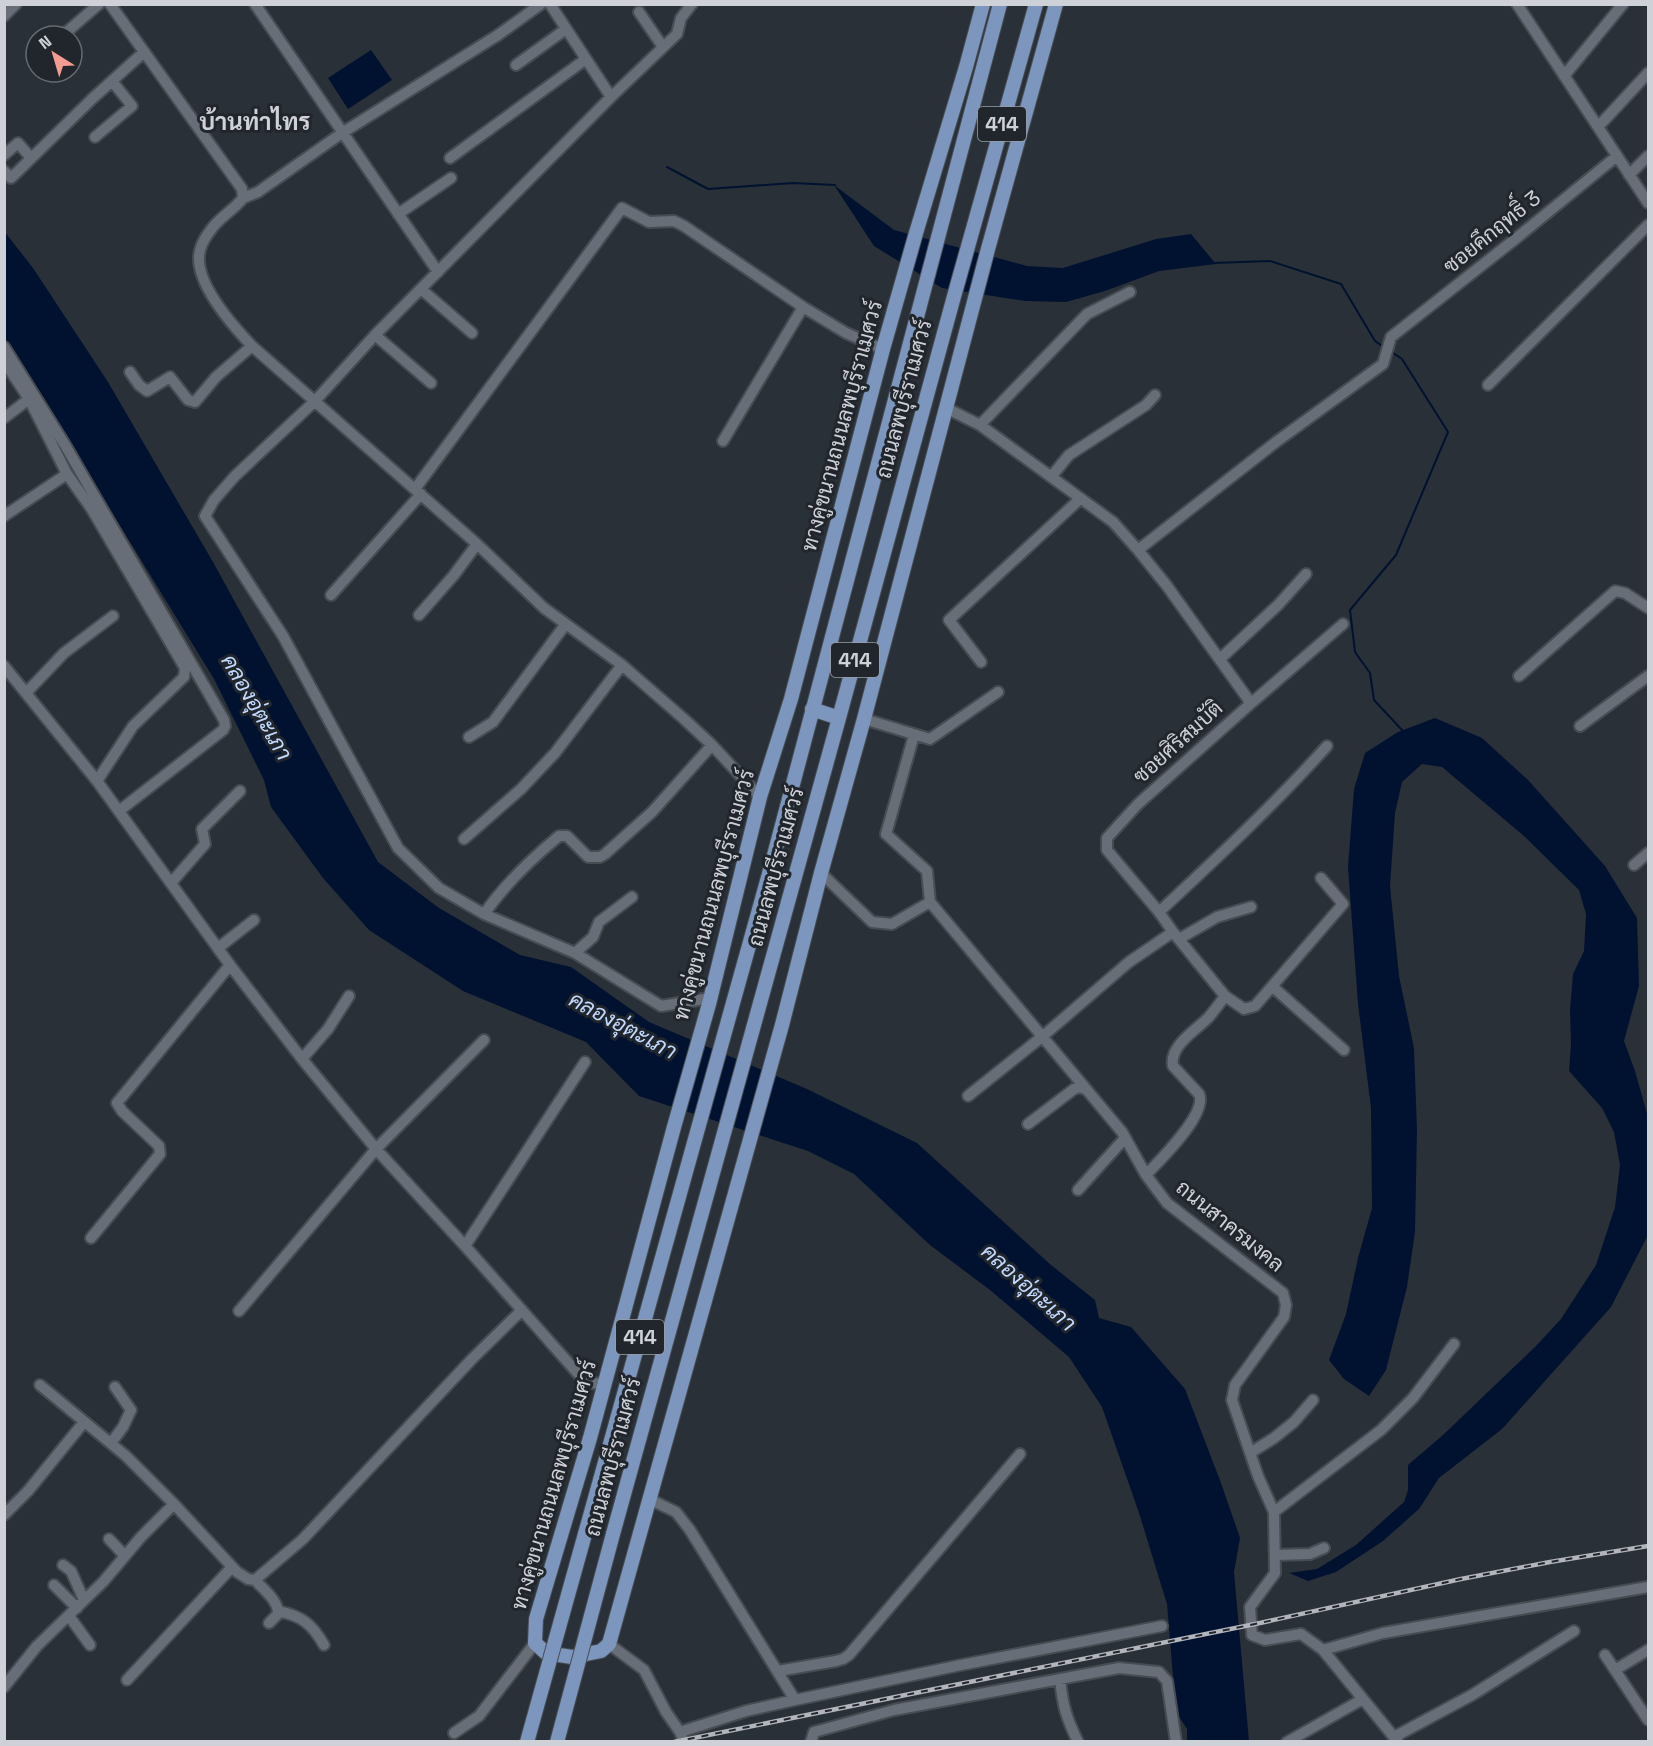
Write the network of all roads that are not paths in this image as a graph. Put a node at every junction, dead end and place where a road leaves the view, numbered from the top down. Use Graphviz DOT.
graph roads {
  1 [pos="16,4"];
  2 [pos="99,4"];
  3 [pos="110,4"];
  4 [pos="541,4"];
  5 [pos="550,4"];
  6 [pos="692,4"];
  7 [pos="1000,4"];
  8 [pos="1036,4"];
  9 [pos="1050,4"];
  10 [pos="1056,4"];
  11 [pos="1517,4"];
  12 [pos="1623,4"];
  13 [pos="257,5"];
  14 [pos="983,5"];
  15 [pos="635,8"];
  16 [pos="4,16"];
  17 [pos="76,24"];
  18 [pos="566,29"];
  19 [pos="663,48"];
  20 [pos="1043,50"];
  21 [pos="144,52"];
  22 [pos="586,59"];
  23 [pos="516,65"];
  24 [pos="1648,73"];
  25 [pos="1564,76"];
  26 [pos="112,81"];
  27 [pos="611,96"];
  28 [pos="1598,127"];
  29 [pos="342,133"];
  30 [pos="95,137"];
  31 [pos="4,154"];
  32 [pos="1617,156"];
  33 [pos="1648,156"];
  34 [pos="31,158"];
  35 [pos="450,158"];
  36 [pos="4,171"];
  37 [pos="1629,175"];
  38 [pos="451,178"];
  39 [pos="243,198"];
  40 [pos="1648,203"];
  41 [pos="398,214"];
  42 [pos="1648,225"];
  43 [pos="438,272"];
  44 [pos="422,289"];
  45 [pos="1130,292"];
  46 [pos="803,307"];
  47 [pos="472,333"];
  48 [pos="375,335"];
  49 [pos="252,346"];
  50 [pos="4,347"];
  51 [pos="883,349"];
  52 [pos="4,361"];
  53 [pos="130,372"];
  54 [pos="431,383"];
  55 [pos="1488,385"];
  56 [pos="1155,395"];
  57 [pos="29,399"];
  58 [pos="315,401"];
  59 [pos="946,408"];
  60 [pos="4,418"];
  61 [pos="980,425"];
  62 [pos="723,441"];
  63 [pos="67,474"];
  64 [pos="1051,477"];
  65 [pos="418,492"];
  66 [pos="1080,499"];
  67 [pos="4,516"];
  68 [pos="477,544"];
  69 [pos="1138,550"];
  70 [pos="1306,574"];
  71 [pos="331,595"];
  72 [pos="1648,608"];
  73 [pos="419,615"];
  74 [pos="112,616"];
  75 [pos="1343,624"];
  76 [pos="565,625"];
  77 [pos="1220,659"];
  78 [pos="981,662"];
  79 [pos="622,665"];
  80 [pos="4,666"];
  81 [pos="1519,676"];
  82 [pos="1648,676"];
  83 [pos="998,692"];
  84 [pos="26,693"];
  85 [pos="1249,705"];
  86 [pos="812,709"];
  87 [pos="839,718"];
  88 [pos="864,719"];
  89 [pos="1580,726"];
  90 [pos="914,735"];
  91 [pos="469,737"];
  92 [pos="712,745"];
  93 [pos="1327,746"];
  94 [pos="97,781"];
  95 [pos="240,791"];
  96 [pos="760,797"];
  97 [pos="119,811"];
  98 [pos="464,839"];
  99 [pos="1648,853"];
  100 [pos="1634,865"];
  101 [pos="821,873"];
  102 [pos="1321,878"];
  103 [pos="171,883"];
  104 [pos="632,897"];
  105 [pos="930,902"];
  106 [pos="1251,907"];
  107 [pos="1159,912"];
  108 [pos="484,914"];
  109 [pos="254,920"];
  110 [pos="1176,935"];
  111 [pos="218,948"];
  112 [pos="575,953"];
  113 [pos="230,965"];
  114 [pos="1273,987"];
  115 [pos="349,996"];
  116 [pos="1225,996"];
  117 [pos="709,1001"];
  118 [pos="1042,1035"];
  119 [pos="484,1040"];
  120 [pos="1344,1050"];
  121 [pos="302,1059"];
  122 [pos="585,1062"];
  123 [pos="1087,1090"];
  124 [pos="968,1096"];
  125 [pos="1028,1124"];
  126 [pos="1125,1138"];
  127 [pos="376,1149"];
  128 [pos="1146,1176"];
  129 [pos="1078,1190"];
  130 [pos="91,1238"];
  131 [pos="465,1246"];
  132 [pos="522,1310"];
  133 [pos="239,1311"];
  134 [pos="1454,1344"];
  135 [pos="605,1384"];
  136 [pos="40,1385"];
  137 [pos="116,1387"];
  138 [pos="626,1388"];
  139 [pos="1314,1400"];
  140 [pos="84,1422"];
  141 [pos="111,1443"];
  142 [pos="1250,1453"];
  143 [pos="1020,1454"];
  144 [pos="649,1499"];
  145 [pos="174,1504"];
  146 [pos="1274,1512"];
  147 [pos="4,1515"];
  148 [pos="109,1539"];
  149 [pos="1324,1548"];
  150 [pos="124,1556"];
  151 [pos="1275,1556"];
  152 [pos="63,1565"];
  153 [pos="232,1567"];
  154 [pos="255,1580"];
  155 [pos="54,1585"];
  156 [pos="1648,1587"];
  157 [pos="76,1608"];
  158 [pos="279,1611"];
  159 [pos="269,1623"];
  160 [pos="1162,1626"];
  161 [pos="1574,1631"];
  162 [pos="535,1643"];
  163 [pos="609,1644"];
  164 [pos="90,1645"];
  165 [pos="324,1645"];
  166 [pos="1323,1650"];
  167 [pos="1648,1650"];
  168 [pos="1605,1655"];
  169 [pos="1616,1670"];
  170 [pos="778,1671"];
  171 [pos="1060,1679"];
  172 [pos="127,1680"];
  173 [pos="6,1683"];
  174 [pos="1363,1699"];
  175 [pos="795,1700"];
  176 [pos="1648,1720"];
  177 [pos="454,1733"];
  178 [pos="682,1737"];
  179 [pos="1396,1739"];
  180 [pos="528,1742"];
  181 [pos="557,1742"];
  182 [pos="811,1742"];
  183 [pos="1078,1742"];
  184 [pos="1176,1742"];
  185 [pos="1287,1742"];
  1 -- 16 [label="street"];
  2 -- 17 [label="street"];
  3 -- 21 [label="street"];
  4 -- 29 [label="street"];
  5 -- 18 [label="street"];
  6 -- 19 [label="street"];
  7 -- 86 [label="main road, ถนนลพบุรีราเมศวร์ / 414"];
  8 -- 87 [label="main road, ถนนลพบุรีราเมศวร์ / 414"];
  9 -- 20 [label="main road"];
  10 -- 20 [label="main road, 414"];
  11 -- 25 [label="street"];
  12 -- 25 [label="street"];
  13 -- 29 [label="street"];
  14 -- 51 [label="main road, ทางคู่ขนานถนนลพบุรีราเมศวร์ / 414"];
  15 -- 19 [label="street"];
  18 -- 22 [label="street"];
  18 -- 23 [label="street"];
  19 -- 27 [label="street"];
  20 -- 59 [label="main road, 414"];
  21 -- 26 [label="street"];
  21 -- 39 [label="street"];
  22 -- 27 [label="street"];
  22 -- 35 [label="street"];
  24 -- 28 [label="street"];
  25 -- 28 [label="street"];
  26 -- 30 [label="street"];
  26 -- 34 [label="street"];
  27 -- 43 [label="street"];
  28 -- 32 [label="street"];
  29 -- 39 [label="street"];
  29 -- 41 [label="street"];
  31 -- 34 [label="street"];
  32 -- 37 [label="street"];
  32 -- 69 [label="street, ซอยคึกฤทธิ์ 3"];
  33 -- 37 [label="street"];
  34 -- 36 [label="street"];
  37 -- 40 [label="street"];
  38 -- 41 [label="street"];
  39 -- 49 [label="street"];
  41 -- 43 [label="street"];
  42 -- 55 [label="street"];
  43 -- 44 [label="street"];
  44 -- 47 [label="street"];
  44 -- 48 [label="street"];
  45 -- 61 [label="street"];
  46 -- 51 [label="street"];
  46 -- 62 [label="street"];
  46 -- 65 [label="street"];
  48 -- 54 [label="street"];
  48 -- 58 [label="street"];
  49 -- 53 [label="street"];
  49 -- 58 [label="street"];
  50 -- 97 [label="street"];
  51 -- 96 [label="main road, ทางคู่ขนานถนนลพบุรีราเมศวร์ / 414"];
  52 -- 57 [label="street"];
  56 -- 64 [label="street"];
  57 -- 60 [label="street"];
  57 -- 63 [label="street"];
  58 -- 65 [label="street"];
  58 -- 108 [label="street"];
  59 -- 61 [label="street, ซอยศิริสมบัติ"];
  59 -- 88 [label="main road, 414"];
  61 -- 64 [label="street, ซอยศิริสมบัติ"];
  63 -- 67 [label="street"];
  63 -- 94 [label="street"];
  64 -- 66 [label="street, ซอยศิริสมบัติ"];
  65 -- 68 [label="street"];
  65 -- 71 [label="street"];
  66 -- 69 [label="street, ซอยศิริสมบัติ"];
  66 -- 78 [label="street"];
  68 -- 73 [label="street"];
  68 -- 76 [label="street"];
  69 -- 77 [label="street, ซอยศิริสมบัติ"];
  70 -- 77 [label="street"];
  72 -- 81 [label="street"];
  74 -- 84 [label="street"];
  75 -- 85 [label="street"];
  76 -- 79 [label="street"];
  76 -- 91 [label="street"];
  77 -- 85 [label="street, ซอยศิริสมบัติ"];
  79 -- 92 [label="street"];
  79 -- 98 [label="street"];
  80 -- 84 [label="street"];
  82 -- 89 [label="street"];
  83 -- 90 [label="street"];
  84 -- 94 [label="street"];
  85 -- 107 [label="street, ซอยศิริสมบัติ"];
  86 -- 87 [label="main road"];
  86 -- 138 [label="main road, ถนนลพบุรีราเมศวร์ / 414"];
  87 -- 181 [label="main road, ถนนลพบุรีราเมศวร์ / 414, bridge"];
  88 -- 90 [label="street"];
  88 -- 101 [label="main road, 414"];
  90 -- 105 [label="street"];
  92 -- 96 [label="street"];
  92 -- 108 [label="street"];
  93 -- 107 [label="street"];
  94 -- 97 [label="street"];
  95 -- 103 [label="street"];
  96 -- 117 [label="main road, ทางคู่ขนานถนนลพบุรีราเมศวร์ / 414"];
  97 -- 103 [label="street"];
  99 -- 100 [label="street"];
  101 -- 105 [label="street"];
  101 -- 144 [label="main road, 414"];
  102 -- 114 [label="street"];
  103 -- 111 [label="street"];
  104 -- 112 [label="street"];
  105 -- 118 [label="street, ถนนสาครมงคล"];
  106 -- 110 [label="street"];
  107 -- 110 [label="street, ซอยศิริสมบัติ"];
  108 -- 112 [label="street"];
  109 -- 111 [label="street"];
  110 -- 116 [label="street, ซอยศิริสมบัติ"];
  110 -- 118 [label="street"];
  111 -- 113 [label="street"];
  112 -- 117 [label="street"];
  113 -- 121 [label="street"];
  113 -- 130 [label="street"];
  114 -- 116 [label="street"];
  114 -- 120 [label="street"];
  115 -- 121 [label="street"];
  116 -- 128 [label="street"];
  117 -- 135 [label="main road, ทางคู่ขนานถนนลพบุรีราเมศวร์ / 414"];
  118 -- 123 [label="street, ถนนสาครมงคล"];
  118 -- 124 [label="street"];
  119 -- 127 [label="street"];
  121 -- 127 [label="street"];
  122 -- 131 [label="street"];
  123 -- 125 [label="street"];
  123 -- 126 [label="street, ถนนสาครมงคล"];
  126 -- 128 [label="street, ถนนสาครมงคล"];
  126 -- 129 [label="street"];
  127 -- 131 [label="street"];
  127 -- 133 [label="street"];
  128 -- 142 [label="street, ถนนสาครมงคล"];
  131 -- 132 [label="street"];
  132 -- 135 [label="street"];
  132 -- 154 [label="street"];
  134 -- 146 [label="street"];
  135 -- 138 [label="main road"];
  135 -- 162 [label="main road, ทางคู่ขนานถนนลพบุรีราเมศวร์ / 414"];
  136 -- 140 [label="street"];
  137 -- 141 [label="street"];
  138 -- 180 [label="main road, ถนนลพบุรีราเมศวร์ / 414, bridge"];
  139 -- 142 [label="street"];
  140 -- 141 [label="street"];
  140 -- 147 [label="street"];
  141 -- 145 [label="street"];
  142 -- 146 [label="street, ถนนสาครมงคล"];
  143 -- 170 [label="street"];
  144 -- 163 [label="main road, 414"];
  144 -- 170 [label="street"];
  145 -- 150 [label="street"];
  145 -- 153 [label="street"];
  146 -- 151 [label="street, ถนนสาครมงคล"];
  148 -- 150 [label="street"];
  149 -- 151 [label="street"];
  150 -- 157 [label="street"];
  151 -- 166 [label="street, ถนนสาครมงคล"];
  152 -- 157 [label="street"];
  153 -- 154 [label="street"];
  153 -- 172 [label="street"];
  154 -- 158 [label="street"];
  155 -- 157 [label="street"];
  156 -- 166 [label="street"];
  157 -- 164 [label="street"];
  157 -- 173 [label="street"];
  158 -- 159 [label="street"];
  158 -- 165 [label="street"];
  160 -- 175 [label="street"];
  161 -- 179 [label="street"];
  162 -- 163 [label="main road, ทางคู่ขนานถนนลพบุรีราเมศวร์"];
  162 -- 177 [label="street"];
  163 -- 178 [label="street"];
  166 -- 174 [label="street, ถนนสาครมงคล"];
  167 -- 169 [label="street"];
  168 -- 169 [label="street"];
  169 -- 176 [label="street"];
  170 -- 175 [label="street"];
  171 -- 182 [label="street"];
  171 -- 183 [label="street"];
  171 -- 184 [label="street"];
  174 -- 179 [label="street, ถนนสาครมงคล"];
  174 -- 185 [label="street"];
  175 -- 178 [label="street"];
}
